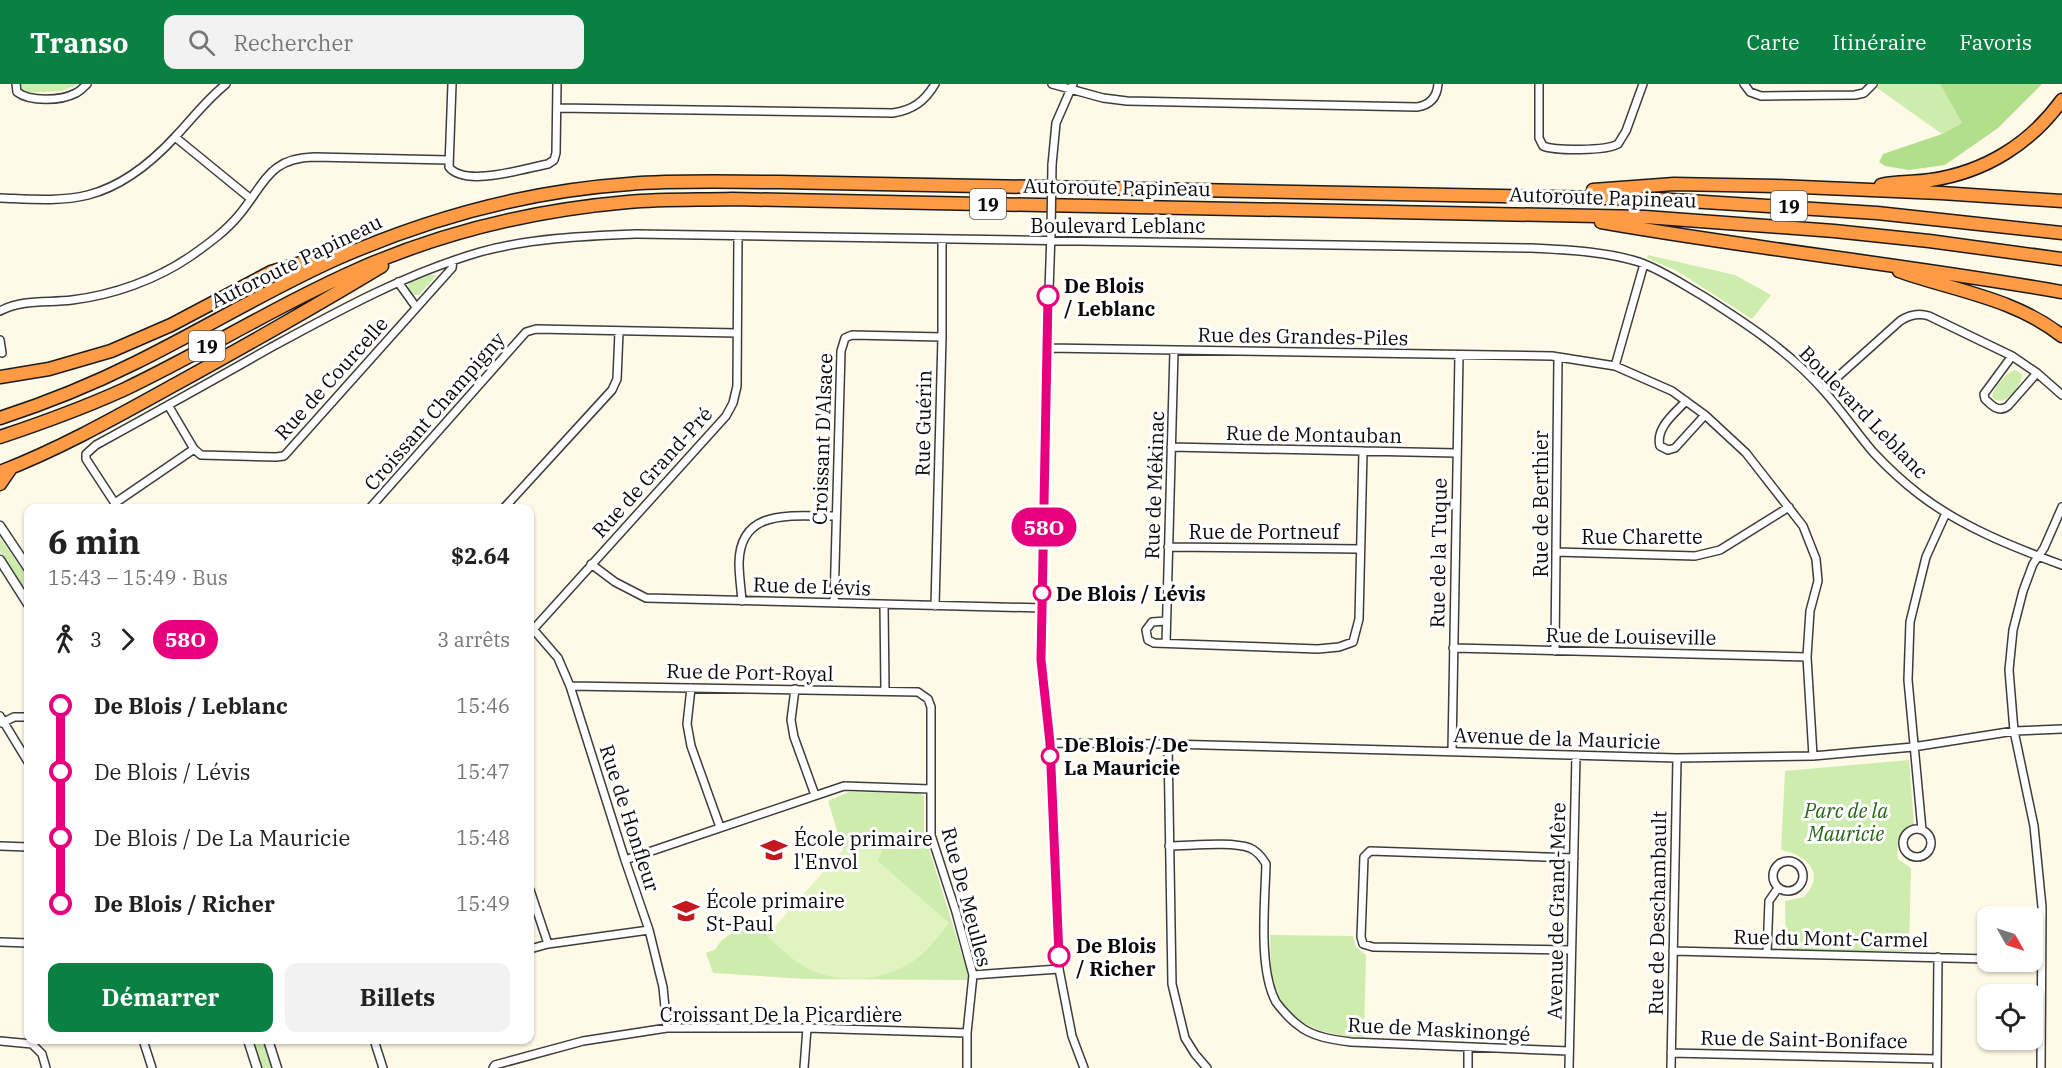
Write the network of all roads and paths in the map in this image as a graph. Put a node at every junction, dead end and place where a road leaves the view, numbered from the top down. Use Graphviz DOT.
graph roads {
  1 [pos="16,84"];
  2 [pos="87,84"];
  3 [pos="226,84"];
  4 [pos="452,84"];
  5 [pos="557,84"];
  6 [pos="935,84"];
  7 [pos="1052,84"];
  8 [pos="1438,84"];
  9 [pos="1539,84"];
  10 [pos="1642,84"];
  11 [pos="1744,84"];
  12 [pos="1874,84"];
  13 [pos="1071,87"];
  14 [pos="2062,100"];
  15 [pos="557,108"];
  16 [pos="175,137"];
  17 [pos="449,160"];
  18 [pos="1862,190"];
  19 [pos="1516,195"];
  20 [pos="0,198"];
  21 [pos="251,199"];
  22 [pos="2062,201"];
  23 [pos="1559,214"];
  24 [pos="404,232"];
  25 [pos="2062,233"];
  26 [pos="738,236"];
  27 [pos="1051,238"];
  28 [pos="942,239"];
  29 [pos="412,248"];
  30 [pos="2062,259"];
  31 [pos="453,261"];
  32 [pos="1873,262"];
  33 [pos="1644,264"];
  34 [pos="398,282"];
  35 [pos="2062,292"];
  36 [pos="416,307"];
  37 [pos="0,311"];
  38 [pos="619,332"];
  39 [pos="737,333"];
  40 [pos="2062,336"];
  41 [pos="942,337"];
  42 [pos="0,340"];
  43 [pos="1047,348"];
  44 [pos="1174,351"];
  45 [pos="2,353"];
  46 [pos="1459,356"];
  47 [pos="2012,356"];
  48 [pos="1558,357"];
  49 [pos="1615,366"];
  50 [pos="2037,373"];
  51 [pos="0,377"];
  52 [pos="1823,390"];
  53 [pos="2062,395"];
  54 [pos="1686,401"];
  55 [pos="168,405"];
  56 [pos="1705,415"];
  57 [pos="0,418"];
  58 [pos="0,437"];
  59 [pos="1171,447"];
  60 [pos="194,449"];
  61 [pos="1363,451"];
  62 [pos="1456,453"];
  63 [pos="5,470"];
  64 [pos="0,484"];
  65 [pos="115,504"];
  66 [pos="119,504"];
  67 [pos="374,504"];
  68 [pos="508,504"];
  69 [pos="1789,507"];
  70 [pos="2062,507"];
  71 [pos="1946,513"];
  72 [pos="835,516"];
  73 [pos="0,526"];
  74 [pos="1168,547"];
  75 [pos="1360,549"];
  76 [pos="1556,552"];
  77 [pos="2038,556"];
  78 [pos="0,560"];
  79 [pos="24,562"];
  80 [pos="591,564"];
  81 [pos="2062,565"];
  82 [pos="24,598"];
  83 [pos="742,601"];
  84 [pos="834,603"];
  85 [pos="884,605"];
  86 [pos="935,606"];
  87 [pos="1042,608"];
  88 [pos="1166,621"];
  89 [pos="534,628"];
  90 [pos="534,634"];
  91 [pos="1166,643"];
  92 [pos="1454,648"];
  93 [pos="1555,651"];
  94 [pos="1808,657"];
  95 [pos="570,686"];
  96 [pos="691,688"];
  97 [pos="795,689"];
  98 [pos="885,691"];
  99 [pos="928,699"];
  100 [pos="24,717"];
  101 [pos="1,721"];
  102 [pos="2062,729"];
  103 [pos="2014,731"];
  104 [pos="1050,743"];
  105 [pos="1168,744"];
  106 [pos="1913,747"];
  107 [pos="1452,751"];
  108 [pos="1576,755"];
  109 [pos="24,756"];
  110 [pos="1813,756"];
  111 [pos="1677,758"];
  112 [pos="930,789"];
  113 [pos="814,795"];
  114 [pos="720,827"];
  115 [pos="1922,830"];
  116 [pos="0,846"];
  117 [pos="1169,846"];
  118 [pos="24,847"];
  119 [pos="1574,858"];
  120 [pos="624,860"];
  121 [pos="1778,888"];
  122 [pos="534,902"];
  123 [pos="2042,906"];
  124 [pos="649,930"];
  125 [pos="0,942"];
  126 [pos="24,943"];
  127 [pos="548,944"];
  128 [pos="534,948"];
  129 [pos="1571,950"];
  130 [pos="1673,951"];
  131 [pos="1767,953"];
  132 [pos="1938,957"];
  133 [pos="1977,959"];
  134 [pos="1059,969"];
  135 [pos="2042,972"];
  136 [pos="973,975"];
  137 [pos="667,1028"];
  138 [pos="807,1028"];
  139 [pos="967,1033"];
  140 [pos="0,1041"];
  141 [pos="24,1043"];
  142 [pos="32,1044"];
  143 [pos="144,1044"];
  144 [pos="249,1044"];
  145 [pos="269,1044"];
  146 [pos="375,1044"];
  147 [pos="1468,1048"];
  148 [pos="1569,1051"];
  149 [pos="1671,1053"];
  150 [pos="1937,1059"];
  151 [pos="46,1068"];
  152 [pos="152,1068"];
  153 [pos="257,1068"];
  154 [pos="278,1068"];
  155 [pos="383,1068"];
  156 [pos="493,1068"];
  157 [pos="804,1068"];
  158 [pos="967,1068"];
  159 [pos="1084,1068"];
  160 [pos="1207,1068"];
  161 [pos="1468,1068"];
  162 [pos="1569,1068"];
  163 [pos="1671,1068"];
  164 [pos="1937,1068"];
  165 [pos="2041,1068"];
  1 -- 2 [label="street"];
  3 -- 16 [label="street"];
  4 -- 17 [label="street"];
  5 -- 15 [label="street"];
  6 -- 15 [label="street"];
  7 -- 13 [label="street"];
  8 -- 13 [label="street"];
  9 -- 10 [label="street"];
  11 -- 12 [label="street"];
  13 -- 27 [label="street, bridge"];
  14 -- 18 [label="highway"];
  15 -- 17 [label="street"];
  16 -- 20 [label="street"];
  16 -- 21 [label="street"];
  17 -- 21 [label="street"];
  18 -- 19 [label="highway"];
  18 -- 22 [label="highway"];
  19 -- 24 [label="highway, Autoroute Papineau / 19"];
  19 -- 25 [label="highway, Autoroute Papineau / 19"];
  21 -- 37 [label="street"];
  23 -- 29 [label="highway, Autoroute Papineau / 19"];
  23 -- 30 [label="highway, Autoroute Papineau / 19"];
  23 -- 32 [label="highway"];
  24 -- 51 [label="highway"];
  24 -- 57 [label="highway, Autoroute Papineau / 19"];
  26 -- 28 [label="street, Boulevard Leblanc"];
  26 -- 31 [label="street, Boulevard Leblanc"];
  26 -- 39 [label="street, Rue de Grand-Pré"];
  27 -- 28 [label="street, Boulevard Leblanc"];
  27 -- 33 [label="street, Boulevard Leblanc"];
  27 -- 43 [label="street"];
  28 -- 41 [label="street, Rue Guérin"];
  29 -- 58 [label="highway, Autoroute Papineau / 19"];
  29 -- 63 [label="highway"];
  31 -- 34 [label="street, Boulevard Leblanc"];
  31 -- 36 [label="street, Rue de Courcelle"];
  32 -- 35 [label="highway"];
  32 -- 40 [label="highway"];
  33 -- 49 [label="street"];
  33 -- 52 [label="street, Boulevard Leblanc"];
  34 -- 36 [label="street"];
  34 -- 55 [label="street, Boulevard Leblanc"];
  36 -- 60 [label="street, Rue de Courcelle"];
  38 -- 39 [label="street, Croissant Champigny"];
  38 -- 67 [label="street, Croissant Champigny"];
  38 -- 68 [label="street"];
  39 -- 80 [label="street, Rue de Grand-Pré"];
  41 -- 72 [label="street, Croissant D'Alsace"];
  41 -- 86 [label="street, Rue Guérin"];
  42 -- 45 [label="street"];
  43 -- 44 [label="street, Rue des Grandes-Piles"];
  43 -- 87 [label="street"];
  44 -- 46 [label="street, Rue des Grandes-Piles"];
  44 -- 59 [label="street, Rue de Mékinac"];
  46 -- 48 [label="street, Rue des Grandes-Piles"];
  46 -- 62 [label="street, Rue de la Tuque"];
  47 -- 50 [label="street"];
  47 -- 50 [label="street"];
  47 -- 52 [label="street"];
  48 -- 49 [label="street, Rue des Grandes-Piles"];
  48 -- 76 [label="street, Rue de Berthier"];
  49 -- 54 [label="street, Rue des Grandes-Piles"];
  50 -- 53 [label="street"];
  52 -- 71 [label="street, Boulevard Leblanc"];
  54 -- 56 [label="street, Rue des Grandes-Piles"];
  54 -- 56 [label="street"];
  55 -- 60 [label="street"];
  55 -- 65 [label="street, Boulevard Leblanc"];
  56 -- 69 [label="street, Rue des Grandes-Piles"];
  59 -- 61 [label="street, Rue de Montauban"];
  59 -- 74 [label="street, Rue de Mékinac"];
  60 -- 66 [label="street"];
  61 -- 62 [label="street, Rue de Montauban"];
  61 -- 75 [label="street"];
  62 -- 92 [label="street, Rue de la Tuque"];
  63 -- 64 [label="highway"];
  69 -- 76 [label="street, Rue Charette"];
  69 -- 94 [label="street, Rue des Grandes-Piles"];
  70 -- 77 [label="street"];
  71 -- 77 [label="street, Boulevard Leblanc"];
  71 -- 106 [label="street"];
  72 -- 83 [label="street"];
  72 -- 84 [label="street, Croissant D'Alsace"];
  73 -- 79 [label="street"];
  74 -- 75 [label="street, Rue de Portneuf"];
  74 -- 88 [label="street, Rue de Mékinac"];
  75 -- 91 [label="street"];
  76 -- 93 [label="street, Rue de Berthier"];
  77 -- 81 [label="street, Boulevard Leblanc"];
  77 -- 103 [label="street"];
  78 -- 82 [label="street"];
  80 -- 83 [label="street, Rue de Lévis"];
  80 -- 89 [label="street, Rue de Grand-Pré"];
  83 -- 84 [label="street, Rue de Lévis"];
  84 -- 85 [label="street, Rue de Lévis"];
  85 -- 86 [label="street, Rue de Lévis"];
  85 -- 98 [label="street"];
  86 -- 87 [label="street, Rue de Lévis"];
  87 -- 104 [label="street"];
  88 -- 91 [label="street, Rue de Mékinac"];
  88 -- 91 [label="street"];
  90 -- 95 [label="street, Rue de Honfleur"];
  92 -- 93 [label="street, Rue de Louiseville"];
  92 -- 107 [label="street, Rue de la Tuque"];
  93 -- 94 [label="street, Rue de Louiseville"];
  94 -- 110 [label="street, Rue des Grandes-Piles"];
  95 -- 96 [label="street, Rue de Port-Royal"];
  95 -- 120 [label="street, Rue de Honfleur"];
  96 -- 97 [label="street, Rue de Port-Royal"];
  96 -- 114 [label="street"];
  97 -- 98 [label="street, Rue de Port-Royal"];
  97 -- 113 [label="street"];
  98 -- 99 [label="street, Rue de Port-Royal"];
  99 -- 112 [label="street, Rue De Meulles"];
  100 -- 101 [label="street"];
  101 -- 109 [label="street"];
  102 -- 103 [label="street, Avenue de la Mauricie"];
  103 -- 106 [label="street, Avenue de la Mauricie"];
  103 -- 123 [label="street"];
  104 -- 105 [label="street, Avenue de la Mauricie"];
  104 -- 134 [label="street"];
  105 -- 107 [label="street, Avenue de la Mauricie"];
  105 -- 117 [label="street"];
  106 -- 110 [label="street, Avenue de la Mauricie"];
  106 -- 115 [label="street"];
  107 -- 108 [label="street, Avenue de la Mauricie"];
  108 -- 111 [label="street, Avenue de la Mauricie"];
  108 -- 119 [label="street, Avenue de Grand-Mère"];
  110 -- 111 [label="street, Avenue de la Mauricie"];
  111 -- 130 [label="street, Rue de Deschambault"];
  112 -- 113 [label="street"];
  112 -- 136 [label="street, Rue De Meulles"];
  113 -- 114 [label="street"];
  114 -- 120 [label="street"];
  115 -- 115 [label="street"];
  116 -- 118 [label="street"];
  117 -- 147 [label="street, Rue de Maskinongé"];
  117 -- 160 [label="street"];
  119 -- 129 [label="street, Avenue de Grand-Mère"];
  119 -- 129 [label="street"];
  120 -- 124 [label="street, Rue de Honfleur"];
  121 -- 121 [label="street"];
  121 -- 131 [label="street"];
  122 -- 127 [label="street"];
  124 -- 127 [label="street"];
  124 -- 137 [label="street, Rue de Honfleur"];
  125 -- 126 [label="street"];
  127 -- 128 [label="street"];
  129 -- 148 [label="street, Avenue de Grand-Mère"];
  130 -- 131 [label="street, Rue du Mont-Carmel"];
  130 -- 149 [label="street, Rue de Deschambault"];
  131 -- 132 [label="street, Rue du Mont-Carmel"];
  132 -- 133 [label="street, Rue du Mont-Carmel"];
  132 -- 150 [label="street"];
  134 -- 136 [label="street"];
  134 -- 159 [label="street"];
  135 -- 165 [label="street"];
  136 -- 139 [label="street, Rue De Meulles"];
  137 -- 138 [label="street, Croissant De la Picardière"];
  137 -- 156 [label="street, Croissant De la Picardière"];
  138 -- 139 [label="street, Croissant De la Picardière"];
  138 -- 157 [label="street"];
  139 -- 158 [label="street, Rue De Meulles"];
  140 -- 141 [label="street"];
  142 -- 151 [label="street"];
  143 -- 152 [label="street"];
  144 -- 153 [label="street"];
  145 -- 154 [label="street"];
  146 -- 155 [label="street"];
  147 -- 148 [label="street, Rue de Maskinongé"];
  147 -- 161 [label="street"];
  148 -- 162 [label="street, Avenue de Grand-Mère"];
  149 -- 150 [label="street, Rue de Saint-Boniface"];
  149 -- 163 [label="street, Rue de Deschambault"];
  150 -- 164 [label="street"];
}
